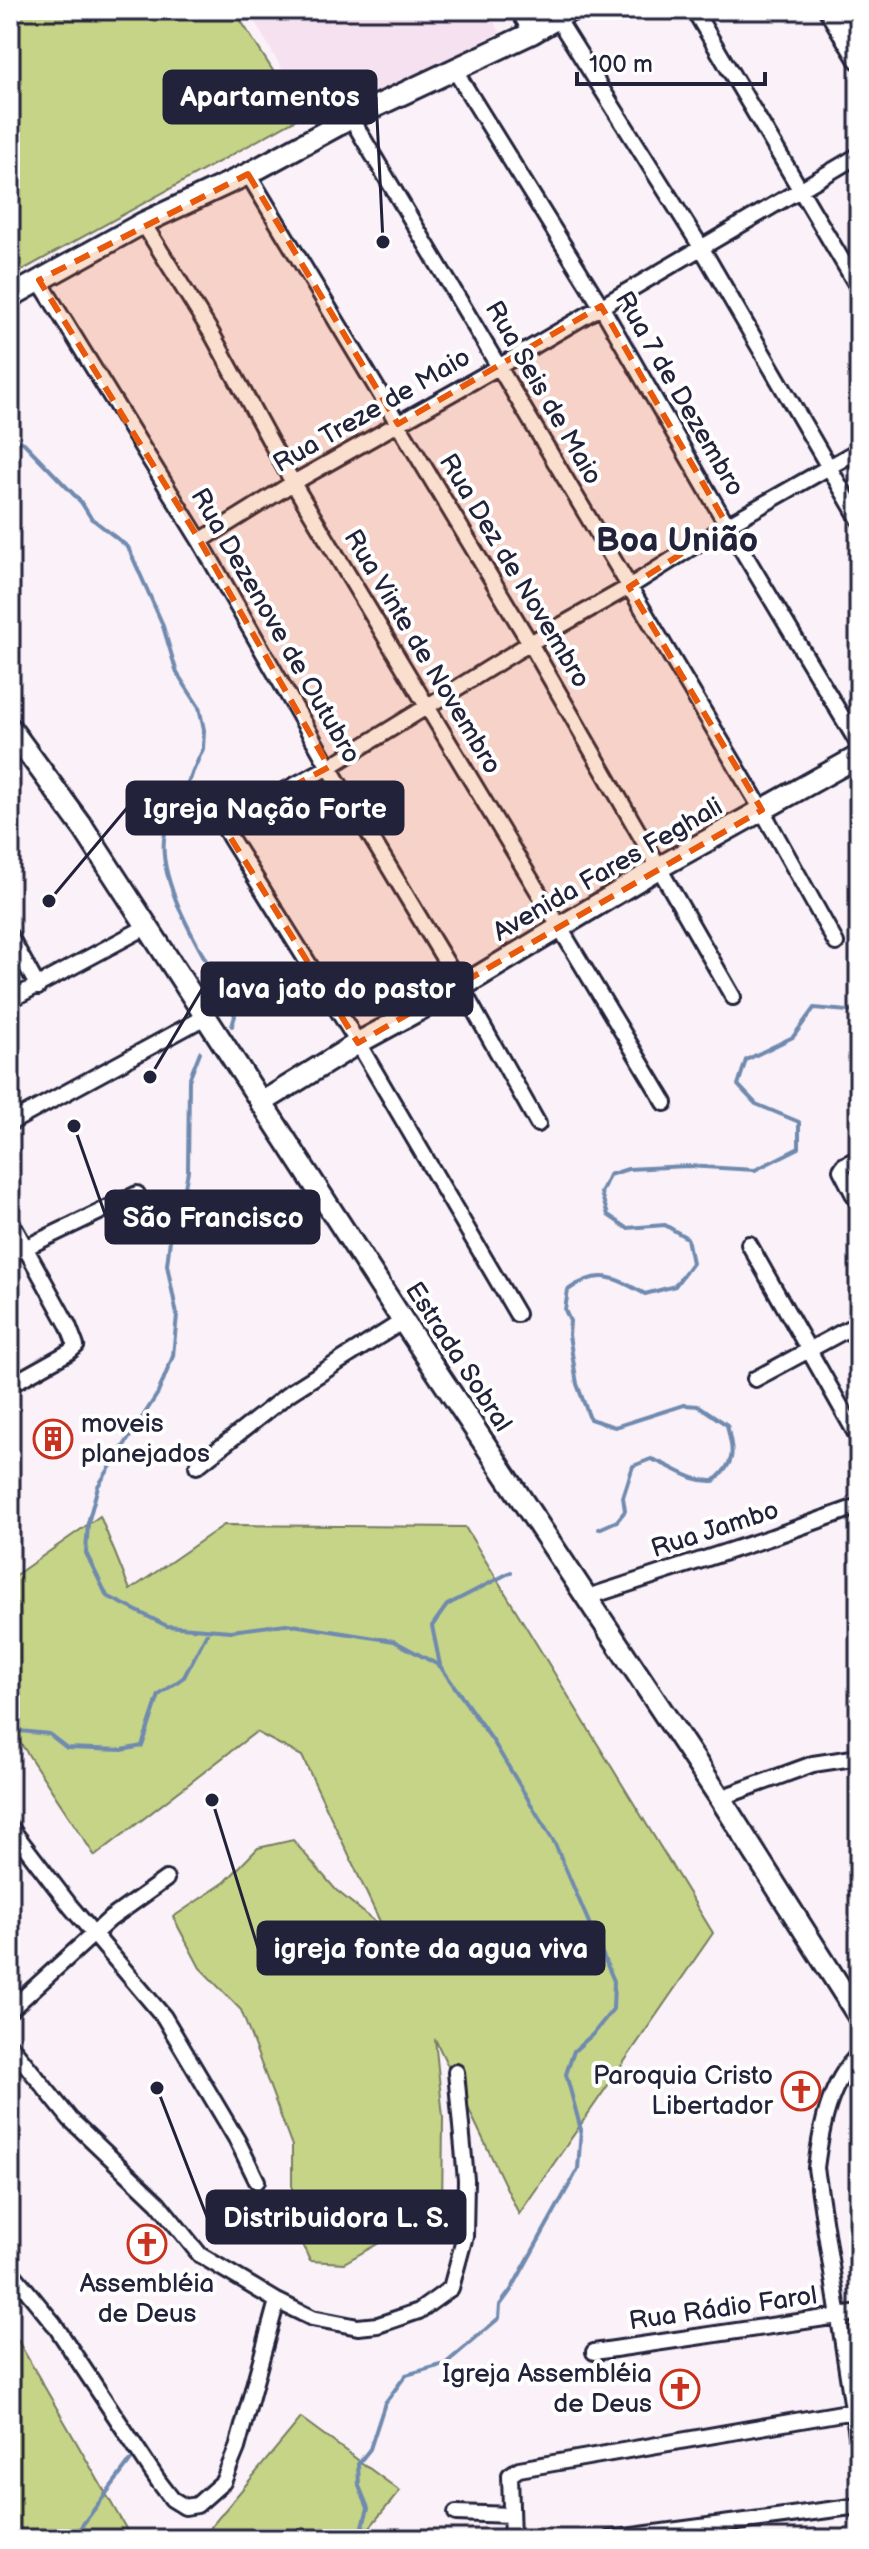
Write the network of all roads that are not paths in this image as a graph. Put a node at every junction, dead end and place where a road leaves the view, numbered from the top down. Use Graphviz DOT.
graph roads {
  1 [pos="518,10"];
  2 [pos="694,10"];
  3 [pos="830,10"];
  4 [pos="564,14"];
  5 [pos="532,33"];
  6 [pos="859,58"];
  7 [pos="454,69"];
  8 [pos="351,118"];
  9 [pos="859,155"];
  10 [pos="248,174"];
  11 [pos="800,188"];
  12 [pos="143,223"];
  13 [pos="701,247"];
  14 [pos="39,280"];
  15 [pos="859,289"];
  16 [pos="10,297"];
  17 [pos="601,306"];
  18 [pos="500,366"];
  19 [pos="398,424"];
  20 [pos="859,450"];
  21 [pos="828,467"];
  22 [pos="293,483"];
  23 [pos="859,519"];
  24 [pos="727,525"];
  25 [pos="200,541"];
  26 [pos="629,587"];
  27 [pos="530,643"];
  28 [pos="427,705"];
  29 [pos="11,733"];
  30 [pos="859,745"];
  31 [pos="859,756"];
  32 [pos="329,767"];
  33 [pos="762,810"];
  34 [pos="660,867"];
  35 [pos="146,927"];
  36 [pos="558,929"];
  37 [pos="10,936"];
  38 [pos="836,943"];
  39 [pos="38,987"];
  40 [pos="461,987"];
  41 [pos="733,997"];
  42 [pos="10,1000"];
  43 [pos="205,1017"];
  44 [pos="358,1043"];
  45 [pos="261,1103"];
  46 [pos="665,1103"];
  47 [pos="10,1123"];
  48 [pos="538,1124"];
  49 [pos="859,1158"];
  50 [pos="137,1194"];
  51 [pos="859,1205"];
  52 [pos="10,1220"];
  53 [pos="749,1244"];
  54 [pos="25,1247"];
  55 [pos="10,1255"];
  56 [pos="517,1314"];
  57 [pos="403,1321"];
  58 [pos="859,1323"];
  59 [pos="807,1349"];
  60 [pos="755,1379"];
  61 [pos="10,1385"];
  62 [pos="859,1439"];
  63 [pos="197,1466"];
  64 [pos="859,1506"];
  65 [pos="585,1598"];
  66 [pos="859,1757"];
  67 [pos="720,1798"];
  68 [pos="10,1827"];
  69 [pos="166,1879"];
  70 [pos="93,1934"];
  71 [pos="10,2010"];
  72 [pos="859,2017"];
  73 [pos="10,2045"];
  74 [pos="859,2054"];
  75 [pos="456,2072"];
  76 [pos="257,2181"];
  77 [pos="10,2270"];
  78 [pos="277,2301"];
  79 [pos="859,2313"];
  80 [pos="837,2317"];
  81 [pos="594,2352"];
  82 [pos="856,2410"];
  83 [pos="859,2448"];
  84 [pos="859,2506"];
  85 [pos="456,2513"];
  86 [pos="511,2515"];
  87 [pos="512,2539"];
  88 [pos="610,2539"];
  1 -- 5 [label="street"];
  2 -- 11 [label="street"];
  3 -- 6 [label="street"];
  4 -- 5 [label="street"];
  4 -- 13 [label="street"];
  5 -- 7 [label="street"];
  7 -- 8 [label="street"];
  7 -- 17 [label="street, Rua 7 de Dezembro"];
  8 -- 10 [label="street"];
  8 -- 18 [label="street, Rua Seis de Maio"];
  9 -- 11 [label="street, Rua Treze de Maio"];
  10 -- 12 [label="street"];
  10 -- 19 [label="street, Rua Dez de Novembro"];
  11 -- 13 [label="street, Rua Treze de Maio"];
  11 -- 15 [label="street"];
  12 -- 14 [label="street"];
  12 -- 22 [label="street, Rua Vinte de Novembro"];
  13 -- 17 [label="street, Rua Treze de Maio"];
  13 -- 21 [label="street"];
  14 -- 16 [label="street"];
  14 -- 25 [label="street, Rua Dezenove de Outubro"];
  17 -- 18 [label="street, Rua Treze de Maio"];
  17 -- 24 [label="street, Rua 7 de Dezembro"];
  18 -- 19 [label="street, Rua Treze de Maio"];
  18 -- 26 [label="street, Rua Seis de Maio"];
  19 -- 22 [label="street, Rua Treze de Maio"];
  19 -- 27 [label="street, Rua Dez de Novembro"];
  20 -- 21 [label="street"];
  21 -- 23 [label="street"];
  21 -- 24 [label="street"];
  22 -- 25 [label="street, Rua Treze de Maio"];
  22 -- 28 [label="street, Rua Vinte de Novembro"];
  24 -- 26 [label="street"];
  24 -- 30 [label="street, Rua 7 de Dezembro"];
  25 -- 32 [label="street, Rua Dezenove de Outubro"];
  26 -- 27 [label="street"];
  26 -- 33 [label="street, Rua Seis de Maio"];
  27 -- 28 [label="street"];
  27 -- 34 [label="street, Rua Dez de Novembro"];
  28 -- 32 [label="street"];
  28 -- 36 [label="street, Rua Vinte de Novembro"];
  29 -- 35 [label="street, Estrada Sobral"];
  31 -- 33 [label="street, Avenida Fares Feghali"];
  32 -- 40 [label="street, Rua Dezenove de Outubro"];
  32 -- 44 [label="street"];
  33 -- 34 [label="street, Avenida Fares Feghali"];
  33 -- 38 [label="street, Rua Seis de Maio"];
  34 -- 36 [label="street, Avenida Fares Feghali"];
  34 -- 41 [label="street, Rua Dez de Novembro"];
  35 -- 39 [label="street"];
  35 -- 43 [label="street, Estrada Sobral"];
  36 -- 40 [label="street, Avenida Fares Feghali"];
  36 -- 46 [label="street, Rua Vinte de Novembro"];
  37 -- 39 [label="street"];
  39 -- 42 [label="street"];
  40 -- 44 [label="street, Avenida Fares Feghali"];
  40 -- 48 [label="street, Rua Dezenove de Outubro"];
  43 -- 45 [label="street, Estrada Sobral"];
  43 -- 47 [label="street"];
  44 -- 45 [label="street, Avenida Fares Feghali"];
  44 -- 56 [label="street"];
  45 -- 57 [label="street, Estrada Sobral"];
  49 -- 51 [label="street"];
  50 -- 54 [label="street"];
  52 -- 54 [label="street"];
  53 -- 59 [label="street"];
  54 -- 55 [label="street"];
  54 -- 61 [label="street"];
  57 -- 63 [label="street"];
  57 -- 65 [label="street, Estrada Sobral"];
  58 -- 59 [label="street"];
  59 -- 60 [label="street"];
  59 -- 62 [label="street"];
  64 -- 65 [label="street, Rua Jambo"];
  65 -- 67 [label="street, Estrada Sobral"];
  66 -- 67 [label="street"];
  67 -- 72 [label="street, Estrada Sobral"];
  68 -- 70 [label="street"];
  69 -- 70 [label="street"];
  70 -- 71 [label="street"];
  70 -- 76 [label="street"];
  73 -- 78 [label="street"];
  74 -- 80 [label="street"];
  75 -- 78 [label="street"];
  77 -- 78 [label="street"];
  79 -- 80 [label="street, Rua Rádio Farol"];
  80 -- 81 [label="street, Rua Rádio Farol"];
  80 -- 82 [label="street"];
  82 -- 83 [label="street"];
  82 -- 86 [label="street"];
  84 -- 88 [label="street"];
  85 -- 86 [label="street"];
  86 -- 87 [label="street"];
}
